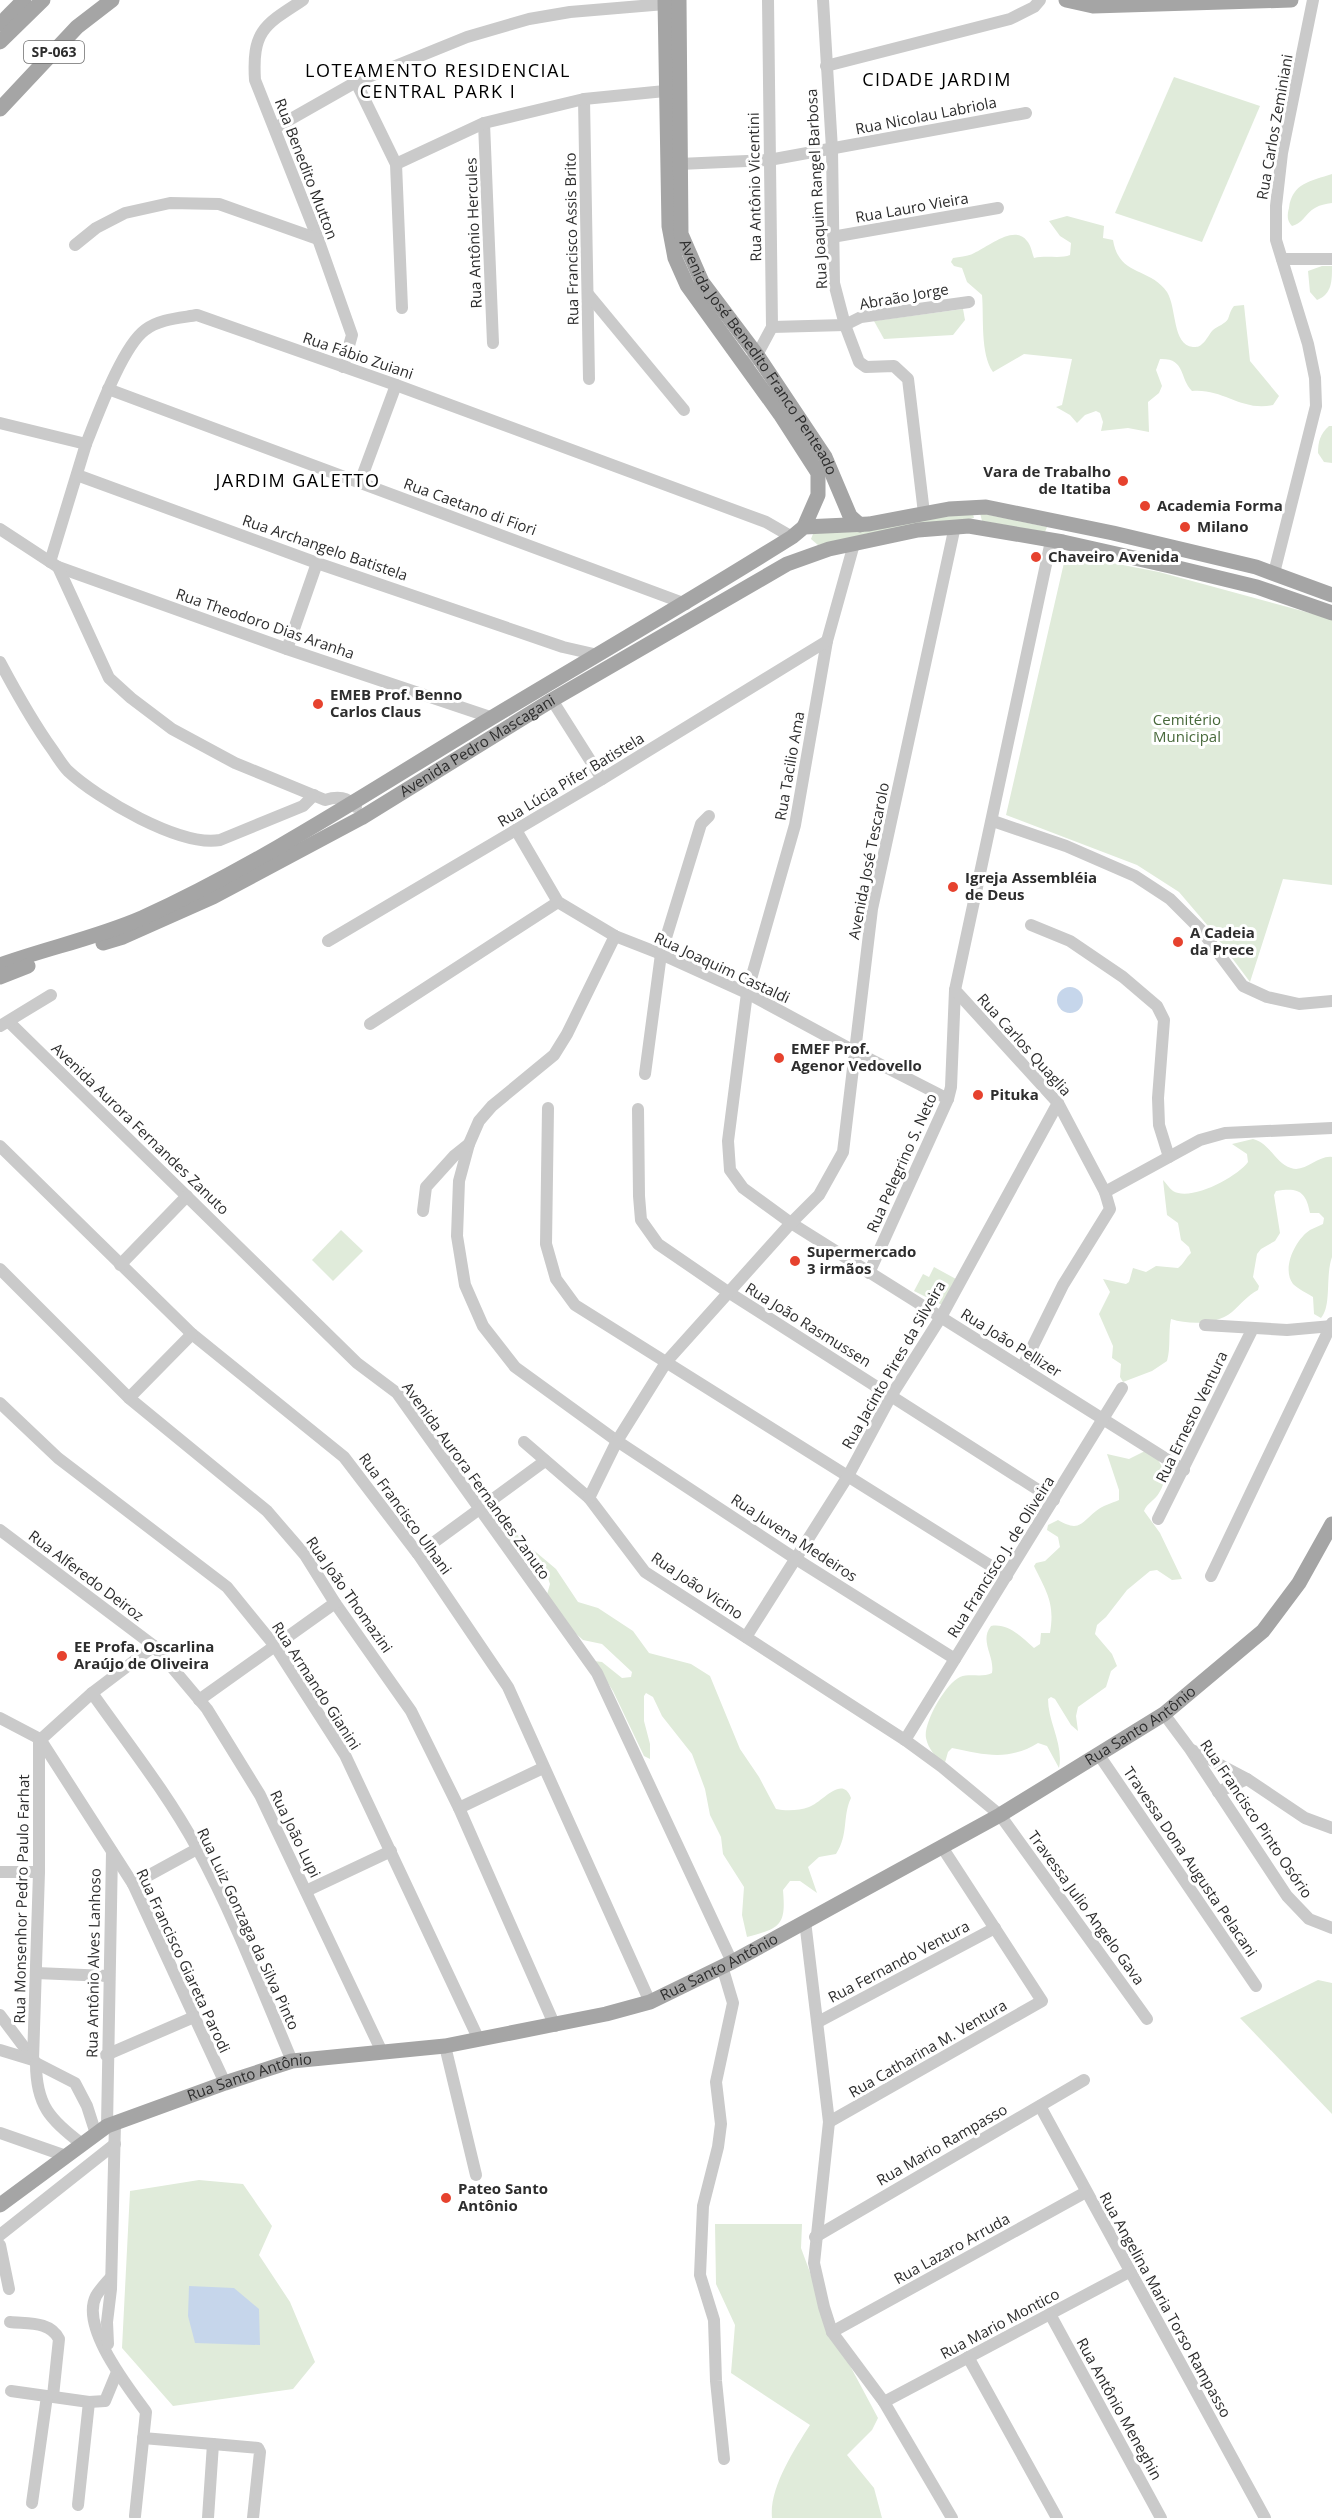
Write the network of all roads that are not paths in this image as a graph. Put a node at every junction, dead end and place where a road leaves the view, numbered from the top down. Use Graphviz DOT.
graph roads {
  1 [pos="24,0"];
  2 [pos="44,0"];
  3 [pos="112,0"];
  4 [pos="303,0"];
  5 [pos="768,0"];
  6 [pos="823,0"];
  7 [pos="1040,0"];
  8 [pos="1065,0"];
  9 [pos="1291,0"];
  10 [pos="1313,0"];
  11 [pos="670,1"];
  12 [pos="1,35"];
  13 [pos="826,66"];
  14 [pos="356,82"];
  15 [pos="665,91"];
  16 [pos="584,99"];
  17 [pos="0,109"];
  18 [pos="1026,113"];
  19 [pos="672,121"];
  20 [pos="484,123"];
  21 [pos="275,128"];
  22 [pos="832,149"];
  23 [pos="769,160"];
  24 [pos="396,164"];
  25 [pos="679,164"];
  26 [pos="998,208"];
  27 [pos="832,237"];
  28 [pos="318,239"];
  29 [pos="75,245"];
  30 [pos="1282,259"];
  31 [pos="1332,259"];
  32 [pos="588,294"];
  33 [pos="969,302"];
  34 [pos="402,308"];
  35 [pos="845,325"];
  36 [pos="772,327"];
  37 [pos="493,343"];
  38 [pos="751,360"];
  39 [pos="343,367"];
  40 [pos="589,379"];
  41 [pos="396,385"];
  42 [pos="108,389"];
  43 [pos="684,410"];
  44 [pos="0,423"];
  45 [pos="86,444"];
  46 [pos="77,475"];
  47 [pos="360,482"];
  48 [pos="924,513"];
  49 [pos="766,522"];
  50 [pos="1067,524"];
  51 [pos="860,525"];
  52 [pos="955,526"];
  53 [pos="804,527"];
  54 [pos="0,529"];
  55 [pos="1113,533"];
  56 [pos="792,537"];
  57 [pos="1050,541"];
  58 [pos="1149,542"];
  59 [pos="855,544"];
  60 [pos="829,549"];
  61 [pos="1109,552"];
  62 [pos="1142,560"];
  63 [pos="317,563"];
  64 [pos="54,565"];
  65 [pos="1274,573"];
  66 [pos="82,576"];
  67 [pos="69,594"];
  68 [pos="1332,595"];
  69 [pos="686,604"];
  70 [pos="1332,613"];
  71 [pos="827,641"];
  72 [pos="563,647"];
  73 [pos="287,649"];
  74 [pos="598,655"];
  75 [pos="0,662"];
  76 [pos="573,670"];
  77 [pos="552,700"];
  78 [pos="464,707"];
  79 [pos="493,718"];
  80 [pos="471,730"];
  81 [pos="602,779"];
  82 [pos="320,797"];
  83 [pos="352,803"];
  84 [pos="709,816"];
  85 [pos="361,818"];
  86 [pos="993,821"];
  87 [pos="332,825"];
  88 [pos="516,830"];
  89 [pos="558,903"];
  90 [pos="1031,925"];
  91 [pos="615,936"];
  92 [pos="328,941"];
  93 [pos="661,954"];
  94 [pos="0,965"];
  95 [pos="0,977"];
  96 [pos="955,990"];
  97 [pos="747,993"];
  98 [pos="51,995"];
  99 [pos="1332,1001"];
  100 [pos="5,1024"];
  101 [pos="370,1024"];
  102 [pos="856,1053"];
  103 [pos="645,1074"];
  104 [pos="948,1099"];
  105 [pos="1058,1103"];
  106 [pos="548,1108"];
  107 [pos="638,1109"];
  108 [pos="1332,1128"];
  109 [pos="469,1144"];
  110 [pos="0,1146"];
  111 [pos="1169,1157"];
  112 [pos="1105,1192"];
  113 [pos="187,1196"];
  114 [pos="423,1211"];
  115 [pos="791,1223"];
  116 [pos="120,1265"];
  117 [pos="0,1269"];
  118 [pos="869,1273"];
  119 [pos="728,1292"];
  120 [pos="940,1317"];
  121 [pos="1205,1325"];
  122 [pos="1331,1325"];
  123 [pos="1253,1328"];
  124 [pos="192,1334"];
  125 [pos="667,1361"];
  126 [pos="1022,1368"];
  127 [pos="1122,1388"];
  128 [pos="891,1396"];
  129 [pos="129,1398"];
  130 [pos="0,1403"];
  131 [pos="1103,1419"];
  132 [pos="617,1441"];
  133 [pos="524,1443"];
  134 [pos="545,1461"];
  135 [pos="1184,1470"];
  136 [pos="848,1476"];
  137 [pos="588,1498"];
  138 [pos="1054,1500"];
  139 [pos="480,1510"];
  140 [pos="1158,1519"];
  141 [pos="1332,1524"];
  142 [pos="0,1530"];
  143 [pos="418,1554"];
  144 [pos="796,1559"];
  145 [pos="1007,1576"];
  146 [pos="1211,1576"];
  147 [pos="335,1603"];
  148 [pos="746,1637"];
  149 [pos="154,1646"];
  150 [pos="275,1646"];
  151 [pos="955,1659"];
  152 [pos="92,1693"];
  153 [pos="199,1700"];
  154 [pos="1164,1714"];
  155 [pos="0,1718"];
  156 [pos="40,1739"];
  157 [pos="905,1740"];
  158 [pos="1190,1749"];
  159 [pos="1099,1755"];
  160 [pos="543,1768"];
  161 [pos="1247,1779"];
  162 [pos="1218,1792"];
  163 [pos="459,1808"];
  164 [pos="1000,1815"];
  165 [pos="1332,1828"];
  166 [pos="942,1847"];
  167 [pos="197,1849"];
  168 [pos="112,1851"];
  169 [pos="391,1851"];
  170 [pos="0,1872"];
  171 [pos="39,1872"];
  172 [pos="132,1884"];
  173 [pos="306,1891"];
  174 [pos="805,1921"];
  175 [pos="995,1928"];
  176 [pos="1332,1928"];
  177 [pos="727,1964"];
  178 [pos="36,1973"];
  179 [pos="108,1976"];
  180 [pos="1256,1986"];
  181 [pos="650,2002"];
  182 [pos="0,2016"];
  183 [pos="194,2017"];
  184 [pos="1147,2019"];
  185 [pos="818,2022"];
  186 [pos="555,2026"];
  187 [pos="479,2040"];
  188 [pos="445,2046"];
  189 [pos="0,2050"];
  190 [pos="382,2052"];
  191 [pos="106,2055"];
  192 [pos="34,2061"];
  193 [pos="292,2061"];
  194 [pos="1084,2080"];
  195 [pos="225,2083"];
  196 [pos="1040,2106"];
  197 [pos="830,2122"];
  198 [pos="106,2128"];
  199 [pos="0,2133"];
  200 [pos="82,2144"];
  201 [pos="115,2144"];
  202 [pos="66,2156"];
  203 [pos="476,2175"];
  204 [pos="1086,2192"];
  205 [pos="0,2205"];
  206 [pos="0,2235"];
  207 [pos="815,2237"];
  208 [pos="0,2246"];
  209 [pos="1129,2272"];
  210 [pos="9,2289"];
  211 [pos="1050,2314"];
  212 [pos="10,2322"];
  213 [pos="832,2332"];
  214 [pos="968,2357"];
  215 [pos="116,2370"];
  216 [pos="10,2391"];
  217 [pos="50,2396"];
  218 [pos="89,2402"];
  219 [pos="884,2403"];
  220 [pos="143,2438"];
  221 [pos="213,2444"];
  222 [pos="724,2459"];
  223 [pos="32,2503"];
  224 [pos="78,2505"];
  225 [pos="135,2516"];
  226 [pos="208,2518"];
  227 [pos="254,2518"];
  228 [pos="951,2518"];
  229 [pos="1057,2518"];
  230 [pos="1161,2518"];
  231 [pos="1265,2518"];
  1 -- 12 [label="main road"];
  2 -- 12 [label="main road"];
  3 -- 17 [label="main road, SP-063"];
  4 -- 21 [label="street, Rua Benedito Mutton"];
  5 -- 23 [label="street, Rua Antônio Vicentini"];
  6 -- 13 [label="street, Rua Joaquim Rangel Barbosa"];
  7 -- 13 [label="street"];
  8 -- 9 [label="main road"];
  10 -- 30 [label="street, Rua Carlos Zeminiani"];
  11 -- 14 [label="street"];
  11 -- 15 [label="main road, Avenida José Benedito Franco Penteado"];
  11 -- 19 [label="main road, Avenida José Benedito Franco Penteado"];
  13 -- 22 [label="street, Rua Joaquim Rangel Barbosa"];
  14 -- 21 [label="street"];
  14 -- 24 [label="street"];
  15 -- 16 [label="street"];
  15 -- 19 [label="main road, Avenida José Benedito Franco Penteado"];
  16 -- 20 [label="street"];
  16 -- 32 [label="street, Rua Francisco Assis Brito"];
  18 -- 22 [label="street, Rua Nicolau Labriola"];
  19 -- 25 [label="main road, Avenida José Benedito Franco Penteado"];
  19 -- 38 [label="main road, Avenida José Benedito Franco Penteado"];
  20 -- 24 [label="street"];
  20 -- 37 [label="street, Rua Antônio Hercules"];
  21 -- 28 [label="street, Rua Benedito Mutton"];
  22 -- 23 [label="street, Rua Nicolau Labriola"];
  22 -- 27 [label="street, Rua Joaquim Rangel Barbosa"];
  23 -- 25 [label="street, Rua Nicolau Labriola"];
  23 -- 36 [label="street, Rua Antônio Vicentini"];
  24 -- 34 [label="street"];
  25 -- 38 [label="main road, Avenida José Benedito Franco Penteado"];
  26 -- 27 [label="street, Rua Lauro Vieira"];
  27 -- 35 [label="street, Rua Joaquim Rangel Barbosa"];
  28 -- 29 [label="street"];
  28 -- 39 [label="street, Rua Benedito Mutton"];
  30 -- 31 [label="street"];
  30 -- 65 [label="street, Rua Carlos Zeminiani"];
  32 -- 40 [label="street, Rua Francisco Assis Brito"];
  32 -- 43 [label="street"];
  33 -- 35 [label="street, Abraão Jorge"];
  35 -- 36 [label="street, Abraão Jorge"];
  35 -- 48 [label="street, Rua Joaquim Rangel Barbosa"];
  36 -- 38 [label="street, Rua Antônio Vicentini"];
  38 -- 51 [label="main road, Avenida José Benedito Franco Penteado"];
  38 -- 53 [label="main road, Avenida José Benedito Franco Penteado"];
  39 -- 41 [label="street, Rua Fábio Zuiani"];
  39 -- 42 [label="street, Rua Fábio Zuiani"];
  41 -- 47 [label="street"];
  41 -- 49 [label="street, Rua Fábio Zuiani"];
  42 -- 45 [label="street, Rua Fábio Zuiani"];
  42 -- 47 [label="street, Rua Caetano di Fiori"];
  44 -- 45 [label="street"];
  45 -- 46 [label="street, Rua Fábio Zuiani"];
  46 -- 63 [label="street, Rua Archangelo Batistela"];
  46 -- 64 [label="street, Rua Fábio Zuiani"];
  47 -- 69 [label="street, Rua Caetano di Fiori"];
  48 -- 50 [label="main road"];
  48 -- 51 [label="main road"];
  49 -- 53 [label="street, Rua Fábio Zuiani"];
  49 -- 56 [label="street, Rua Fábio Zuiani"];
  50 -- 55 [label="main road"];
  50 -- 57 [label="main road"];
  51 -- 53 [label="main road"];
  52 -- 57 [label="main road, Avenida Pedro Mascagani"];
  52 -- 59 [label="main road, Avenida Pedro Mascagani"];
  52 -- 102 [label="street, Avenida José Tescarolo"];
  53 -- 56 [label="main road, Avenida Pedro Mascagani"];
  54 -- 64 [label="street, Rua Theodoro Dias Aranha"];
  55 -- 58 [label="main road"];
  55 -- 61 [label="main road"];
  56 -- 60 [label="main road"];
  56 -- 69 [label="main road, Avenida Pedro Mascagani"];
  57 -- 61 [label="main road, Avenida Pedro Mascagani"];
  57 -- 86 [label="street, Rua Carlos Quaglia"];
  58 -- 62 [label="main road"];
  58 -- 65 [label="main road"];
  59 -- 60 [label="main road, Avenida Pedro Mascagani"];
  59 -- 71 [label="street, Rua Tacilio Ama"];
  60 -- 77 [label="main road, Avenida Pedro Mascagani"];
  61 -- 62 [label="main road, Avenida Pedro Mascagani"];
  62 -- 70 [label="main road, Avenida Pedro Mascagani"];
  63 -- 72 [label="street, Rua Archangelo Batistela"];
  63 -- 73 [label="street"];
  64 -- 66 [label="street, Rua Theodoro Dias Aranha"];
  64 -- 67 [label="street"];
  65 -- 68 [label="main road"];
  66 -- 67 [label="street"];
  66 -- 73 [label="street, Rua Theodoro Dias Aranha"];
  67 -- 82 [label="street"];
  69 -- 74 [label="main road, Avenida Pedro Mascagani"];
  71 -- 81 [label="street, Rua Lúcia Pifer Batistela"];
  71 -- 97 [label="street, Rua Tacilio Ama"];
  72 -- 74 [label="street, Rua Archangelo Batistela"];
  72 -- 76 [label="street"];
  73 -- 78 [label="street, Rua Theodoro Dias Aranha"];
  74 -- 76 [label="main road, Avenida Pedro Mascagani"];
  75 -- 82 [label="street"];
  76 -- 79 [label="main road, Avenida Pedro Mascagani"];
  77 -- 81 [label="street"];
  77 -- 85 [label="main road, Avenida Pedro Mascagani"];
  78 -- 79 [label="street, Rua Theodoro Dias Aranha"];
  78 -- 80 [label="street"];
  79 -- 80 [label="main road, Avenida Pedro Mascagani"];
  80 -- 83 [label="main road, Avenida Pedro Mascagani"];
  81 -- 88 [label="street, Rua Lúcia Pifer Batistela"];
  82 -- 83 [label="street"];
  82 -- 87 [label="street"];
  83 -- 85 [label="street"];
  83 -- 87 [label="main road, Avenida Pedro Mascagani"];
  84 -- 93 [label="street"];
  85 -- 87 [label="main road, Avenida Pedro Mascagani"];
  86 -- 96 [label="street, Rua Carlos Quaglia"];
  86 -- 99 [label="street"];
  87 -- 94 [label="main road, Avenida Pedro Mascagani"];
  87 -- 95 [label="main road, Avenida Pedro Mascagani"];
  88 -- 89 [label="street"];
  88 -- 92 [label="street, Rua Lúcia Pifer Batistela"];
  89 -- 91 [label="street, Rua Joaquim Castaldi"];
  89 -- 101 [label="street"];
  90 -- 111 [label="street"];
  91 -- 93 [label="street, Rua Joaquim Castaldi"];
  91 -- 109 [label="street"];
  93 -- 97 [label="street, Rua Joaquim Castaldi"];
  93 -- 103 [label="street"];
  96 -- 104 [label="street, Rua Pelegrino S. Neto"];
  96 -- 105 [label="street, Rua Carlos Quaglia"];
  97 -- 102 [label="street, Rua Joaquim Castaldi"];
  97 -- 115 [label="street, Rua Tacilio Ama"];
  98 -- 100 [label="street"];
  100 -- 113 [label="street, Avenida Aurora Fernandes Zanuto"];
  102 -- 104 [label="street, Rua Joaquim Castaldi"];
  102 -- 115 [label="street, Avenida José Tescarolo"];
  104 -- 118 [label="street, Rua Pelegrino S. Neto"];
  105 -- 112 [label="street, Rua Carlos Quaglia"];
  105 -- 120 [label="street, Rua Jacinto Pires da Silveira"];
  106 -- 125 [label="street"];
  107 -- 119 [label="street, Rua João Rasmussen"];
  108 -- 111 [label="street"];
  109 -- 114 [label="street"];
  109 -- 132 [label="street, Rua Juvena Medeiros"];
  110 -- 116 [label="street, Rua Francisco Ulhani"];
  111 -- 112 [label="street"];
  112 -- 126 [label="street"];
  113 -- 116 [label="street"];
  113 -- 139 [label="street, Avenida Aurora Fernandes Zanuto"];
  115 -- 118 [label="street, Rua João Pellizer"];
  115 -- 119 [label="street"];
  116 -- 124 [label="street, Rua Francisco Ulhani"];
  117 -- 129 [label="street, Rua João Thomazini"];
  118 -- 120 [label="street, Rua João Pellizer"];
  119 -- 125 [label="street"];
  119 -- 128 [label="street, Rua João Rasmussen"];
  120 -- 126 [label="street, Rua João Pellizer"];
  120 -- 128 [label="street, Rua Jacinto Pires da Silveira"];
  121 -- 123 [label="street"];
  122 -- 123 [label="street"];
  122 -- 146 [label="street"];
  123 -- 135 [label="street, Rua Ernesto Ventura"];
  124 -- 129 [label="street"];
  124 -- 143 [label="street, Rua Francisco Ulhani"];
  125 -- 132 [label="street"];
  125 -- 136 [label="street"];
  126 -- 131 [label="street, Rua João Pellizer"];
  127 -- 131 [label="street, Rua Francisco J. de Oliveira"];
  128 -- 136 [label="street, Rua Jacinto Pires da Silveira"];
  128 -- 138 [label="street, Rua João Rasmussen"];
  129 -- 147 [label="street, Rua João Thomazini"];
  130 -- 150 [label="street, Rua Armando Gianini"];
  131 -- 135 [label="street, Rua João Pellizer"];
  131 -- 138 [label="street, Rua Francisco J. de Oliveira"];
  132 -- 137 [label="street"];
  132 -- 144 [label="street, Rua Juvena Medeiros"];
  133 -- 134 [label="street, Rua João Vicino"];
  134 -- 137 [label="street, Rua João Vicino"];
  134 -- 139 [label="street"];
  135 -- 140 [label="street, Rua Ernesto Ventura"];
  136 -- 144 [label="street, Rua Jacinto Pires da Silveira"];
  136 -- 145 [label="street"];
  137 -- 148 [label="street, Rua João Vicino"];
  138 -- 145 [label="street, Rua Francisco J. de Oliveira"];
  139 -- 143 [label="street"];
  139 -- 177 [label="street, Avenida Aurora Fernandes Zanuto"];
  141 -- 154 [label="main road, Rua Santo Antônio"];
  142 -- 149 [label="street, Rua Alferedo Deiroz"];
  143 -- 160 [label="street, Rua Francisco Ulhani"];
  144 -- 148 [label="street, Rua Jacinto Pires da Silveira"];
  144 -- 151 [label="street, Rua Juvena Medeiros"];
  145 -- 151 [label="street, Rua Francisco J. de Oliveira"];
  147 -- 150 [label="street"];
  147 -- 163 [label="street, Rua João Thomazini"];
  148 -- 157 [label="street, Rua João Vicino"];
  149 -- 152 [label="street"];
  149 -- 153 [label="street, Rua João Lupi"];
  150 -- 153 [label="street"];
  150 -- 169 [label="street, Rua Armando Gianini"];
  151 -- 157 [label="street, Rua Francisco J. de Oliveira"];
  152 -- 156 [label="street"];
  152 -- 167 [label="street, Rua Luiz Gonzaga da Silva Pinto"];
  153 -- 173 [label="street, Rua João Lupi"];
  154 -- 158 [label="street, Rua Francisco Pinto Osório"];
  154 -- 159 [label="main road, Rua Santo Antônio"];
  155 -- 156 [label="street, Rua Francisco Giareta Parodi"];
  156 -- 168 [label="street, Rua Francisco Giareta Parodi"];
  156 -- 171 [label="street, Rua Monsenhor Pedro Paulo Farhat"];
  157 -- 164 [label="street, Rua João Vicino"];
  158 -- 161 [label="street"];
  158 -- 162 [label="street, Rua Francisco Pinto Osório"];
  159 -- 164 [label="main road, Rua Santo Antônio"];
  159 -- 180 [label="street, Travessa Dona Augusta Pelacani"];
  160 -- 163 [label="street"];
  160 -- 181 [label="street, Rua Francisco Ulhani"];
  161 -- 162 [label="street"];
  161 -- 165 [label="street"];
  162 -- 176 [label="street, Rua Francisco Pinto Osório"];
  163 -- 186 [label="street, Rua João Thomazini"];
  164 -- 166 [label="main road, Rua Santo Antônio"];
  164 -- 184 [label="street, Travessa Julio Angelo Gava"];
  166 -- 174 [label="main road, Rua Santo Antônio"];
  166 -- 175 [label="street"];
  167 -- 172 [label="street"];
  167 -- 193 [label="street, Rua Luiz Gonzaga da Silva Pinto"];
  168 -- 172 [label="street, Rua Francisco Giareta Parodi"];
  168 -- 179 [label="street, Rua Antônio Alves Lanhoso"];
  169 -- 173 [label="street"];
  169 -- 187 [label="street, Rua Armando Gianini"];
  170 -- 171 [label="street"];
  171 -- 178 [label="street, Rua Monsenhor Pedro Paulo Farhat"];
  172 -- 183 [label="street, Rua Francisco Giareta Parodi"];
  173 -- 190 [label="street, Rua João Lupi"];
  174 -- 177 [label="main road, Rua Santo Antônio"];
  174 -- 185 [label="street"];
  175 -- 185 [label="street, Rua Fernando Ventura"];
  175 -- 197 [label="street, Rua Catharina M. Ventura"];
  177 -- 181 [label="main road, Rua Santo Antônio"];
  177 -- 222 [label="street, Avenida Aurora Fernandes Zanuto"];
  178 -- 179 [label="street"];
  178 -- 192 [label="street, Rua Monsenhor Pedro Paulo Farhat"];
  179 -- 191 [label="street, Rua Antônio Alves Lanhoso"];
  181 -- 186 [label="main road, Rua Santo Antônio"];
  182 -- 192 [label="street"];
  183 -- 191 [label="street"];
  183 -- 195 [label="street, Rua Francisco Giareta Parodi"];
  185 -- 197 [label="street"];
  186 -- 187 [label="main road, Rua Santo Antônio"];
  187 -- 188 [label="main road, Rua Santo Antônio"];
  188 -- 190 [label="main road, Rua Santo Antônio"];
  188 -- 203 [label="street"];
  189 -- 192 [label="street"];
  190 -- 193 [label="main road, Rua Santo Antônio"];
  191 -- 198 [label="street, Rua Antônio Alves Lanhoso"];
  192 -- 198 [label="street"];
  192 -- 200 [label="street, Rua Monsenhor Pedro Paulo Farhat"];
  193 -- 195 [label="main road, Rua Santo Antônio"];
  194 -- 196 [label="street, Rua Mario Rampasso"];
  195 -- 198 [label="main road, Rua Santo Antônio"];
  196 -- 204 [label="street, Rua Angelina Maria Torso Rampasso"];
  196 -- 207 [label="street, Rua Mario Rampasso"];
  197 -- 207 [label="street"];
  198 -- 200 [label="main road, Rua Santo Antônio"];
  198 -- 201 [label="street, Rua Antônio Alves Lanhoso"];
  199 -- 202 [label="street"];
  200 -- 202 [label="main road, Rua Santo Antônio"];
  201 -- 206 [label="street"];
  201 -- 215 [label="street, Rua Antônio Alves Lanhoso"];
  202 -- 205 [label="main road, Rua Santo Antônio"];
  204 -- 209 [label="street, Rua Angelina Maria Torso Rampasso"];
  204 -- 213 [label="street, Rua Lazaro Arruda"];
  207 -- 213 [label="street"];
  208 -- 210 [label="street"];
  209 -- 211 [label="street, Rua Mario Montico"];
  209 -- 231 [label="street, Rua Angelina Maria Torso Rampasso"];
  211 -- 214 [label="street, Rua Mario Montico"];
  211 -- 230 [label="street, Rua Antônio Meneghin"];
  212 -- 217 [label="street"];
  213 -- 219 [label="street"];
  214 -- 219 [label="street, Rua Mario Montico"];
  214 -- 229 [label="street"];
  215 -- 218 [label="street"];
  215 -- 220 [label="street"];
  216 -- 217 [label="street"];
  217 -- 218 [label="street"];
  217 -- 223 [label="street"];
  218 -- 224 [label="street"];
  219 -- 228 [label="street"];
  220 -- 221 [label="street"];
  220 -- 225 [label="street"];
  221 -- 226 [label="street"];
  221 -- 227 [label="street"];
}
